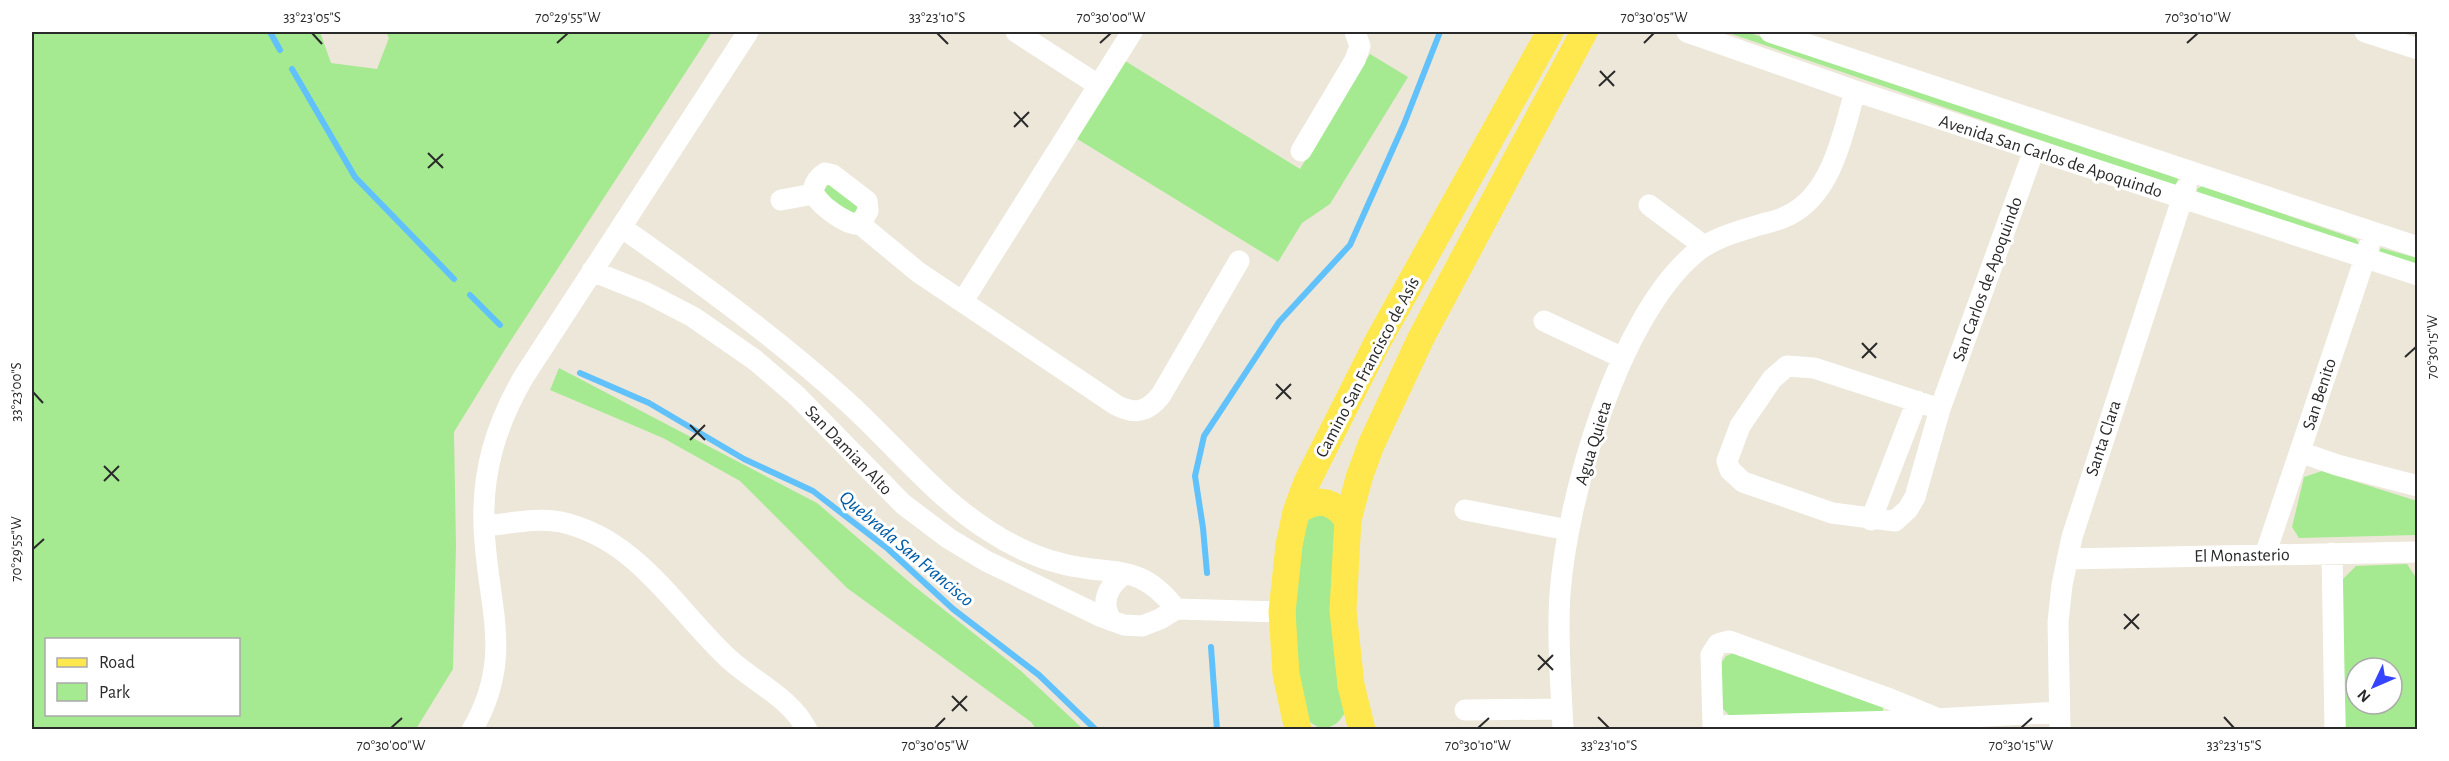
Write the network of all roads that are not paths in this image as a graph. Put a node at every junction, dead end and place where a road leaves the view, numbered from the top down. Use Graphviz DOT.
graph roads {
  1 [pos="748,32"];
  2 [pos="1016,32"];
  3 [pos="1132,32"];
  4 [pos="1355,32"];
  5 [pos="1550,32"];
  6 [pos="1584,32"];
  7 [pos="1687,32"];
  8 [pos="1770,32"];
  9 [pos="2365,32"];
  10 [pos="2418,49"];
  11 [pos="1098,85"];
  12 [pos="1855,91"];
  13 [pos="2034,150"];
  14 [pos="1301,151"];
  15 [pos="2191,172"];
  16 [pos="813,194"];
  17 [pos="2183,199"];
  18 [pos="781,200"];
  19 [pos="1649,205"];
  20 [pos="860,224"];
  21 [pos="621,227"];
  22 [pos="2373,234"];
  23 [pos="1704,246"];
  24 [pos="2418,247"];
  25 [pos="2364,259"];
  26 [pos="1239,261"];
  27 [pos="592,271"];
  28 [pos="2418,275"];
  29 [pos="1409,287"];
  30 [pos="1442,300"];
  31 [pos="963,302"];
  32 [pos="1544,321"];
  33 [pos="1623,358"];
  34 [pos="1917,401"];
  35 [pos="1940,409"];
  36 [pos="2300,452"];
  37 [pos="2418,486"];
  38 [pos="1465,510"];
  39 [pos="1296,512"];
  40 [pos="1348,520"];
  41 [pos="1872,520"];
  42 [pos="484,526"];
  43 [pos="1568,530"];
  44 [pos="2418,552"];
  45 [pos="2332,553"];
  46 [pos="2265,555"];
  47 [pos="2067,559"];
  48 [pos="1124,574"];
  49 [pos="1176,609"];
  50 [pos="1282,612"];
  51 [pos="1112,621"];
  52 [pos="1465,710"];
  53 [pos="1562,719"];
  54 [pos="1939,719"];
  55 [pos="2060,721"];
  56 [pos="1358,727"];
  57 [pos="472,729"];
  58 [pos="807,729"];
  59 [pos="1298,729"];
  60 [pos="2335,729"];
  1 -- 21 [label="street"];
  2 -- 11 [label="street"];
  3 -- 11 [label="street"];
  4 -- 14 [label="street"];
  5 -- 29 [label="main road, Camino San Francisco de Asís"];
  6 -- 30 [label="main road, Camino San Francisco de Asís"];
  7 -- 12 [label="street, Avenida San Carlos de Apoquindo"];
  8 -- 15 [label="street, Avenida San Carlos de Apoquindo"];
  9 -- 10 [label="street"];
  11 -- 31 [label="street"];
  12 -- 13 [label="street, Avenida San Carlos de Apoquindo"];
  12 -- 23 [label="street, Agua Quieta"];
  13 -- 17 [label="street, Avenida San Carlos de Apoquindo"];
  13 -- 35 [label="street, San Carlos de Apoquindo"];
  15 -- 17 [label="street, Santa Clara"];
  15 -- 22 [label="street, Avenida San Carlos de Apoquindo"];
  16 -- 18 [label="street"];
  16 -- 20 [label="street"];
  16 -- 20 [label="street"];
  17 -- 25 [label="street, Avenida San Carlos de Apoquindo"];
  17 -- 47 [label="street, Santa Clara"];
  19 -- 23 [label="street"];
  20 -- 31 [label="street"];
  21 -- 27 [label="street"];
  21 -- 48 [label="street, San Damian Alto"];
  22 -- 24 [label="street, Avenida San Carlos de Apoquindo"];
  22 -- 25 [label="street, San Benito"];
  23 -- 33 [label="street, Agua Quieta"];
  25 -- 28 [label="street, Avenida San Carlos de Apoquindo"];
  25 -- 36 [label="street, San Benito"];
  26 -- 31 [label="street"];
  27 -- 42 [label="street"];
  27 -- 51 [label="street, San Damian Alto"];
  29 -- 30 [label="main road"];
  29 -- 39 [label="main road, Camino San Francisco de Asís"];
  30 -- 40 [label="main road, Camino San Francisco de Asís"];
  32 -- 33 [label="street"];
  33 -- 43 [label="street, Agua Quieta"];
  34 -- 35 [label="street, San Carlos de Apoquindo"];
  34 -- 41 [label="street"];
  34 -- 41 [label="street, San Carlos de Apoquindo"];
  35 -- 41 [label="street, San Carlos de Apoquindo"];
  36 -- 37 [label="street"];
  36 -- 46 [label="street, San Benito"];
  38 -- 43 [label="street"];
  39 -- 40 [label="main road"];
  39 -- 50 [label="main road, Camino San Francisco de Asís"];
  40 -- 56 [label="main road, Camino San Francisco de Asís"];
  42 -- 57 [label="street"];
  42 -- 58 [label="street"];
  43 -- 53 [label="street, Agua Quieta"];
  44 -- 45 [label="street, El Monasterio"];
  45 -- 46 [label="street, El Monasterio"];
  45 -- 60 [label="street"];
  46 -- 47 [label="street, El Monasterio"];
  47 -- 55 [label="street, Santa Clara"];
  48 -- 49 [label="street, San Damian Alto"];
  48 -- 51 [label="street"];
  49 -- 50 [label="street"];
  49 -- 51 [label="street, San Damian Alto"];
  50 -- 59 [label="main road, Camino San Francisco de Asís"];
  52 -- 53 [label="street, Agua Quieta"];
  54 -- 54 [label="street, Santa Clara"];
  54 -- 55 [label="street, Santa Clara"];
}
